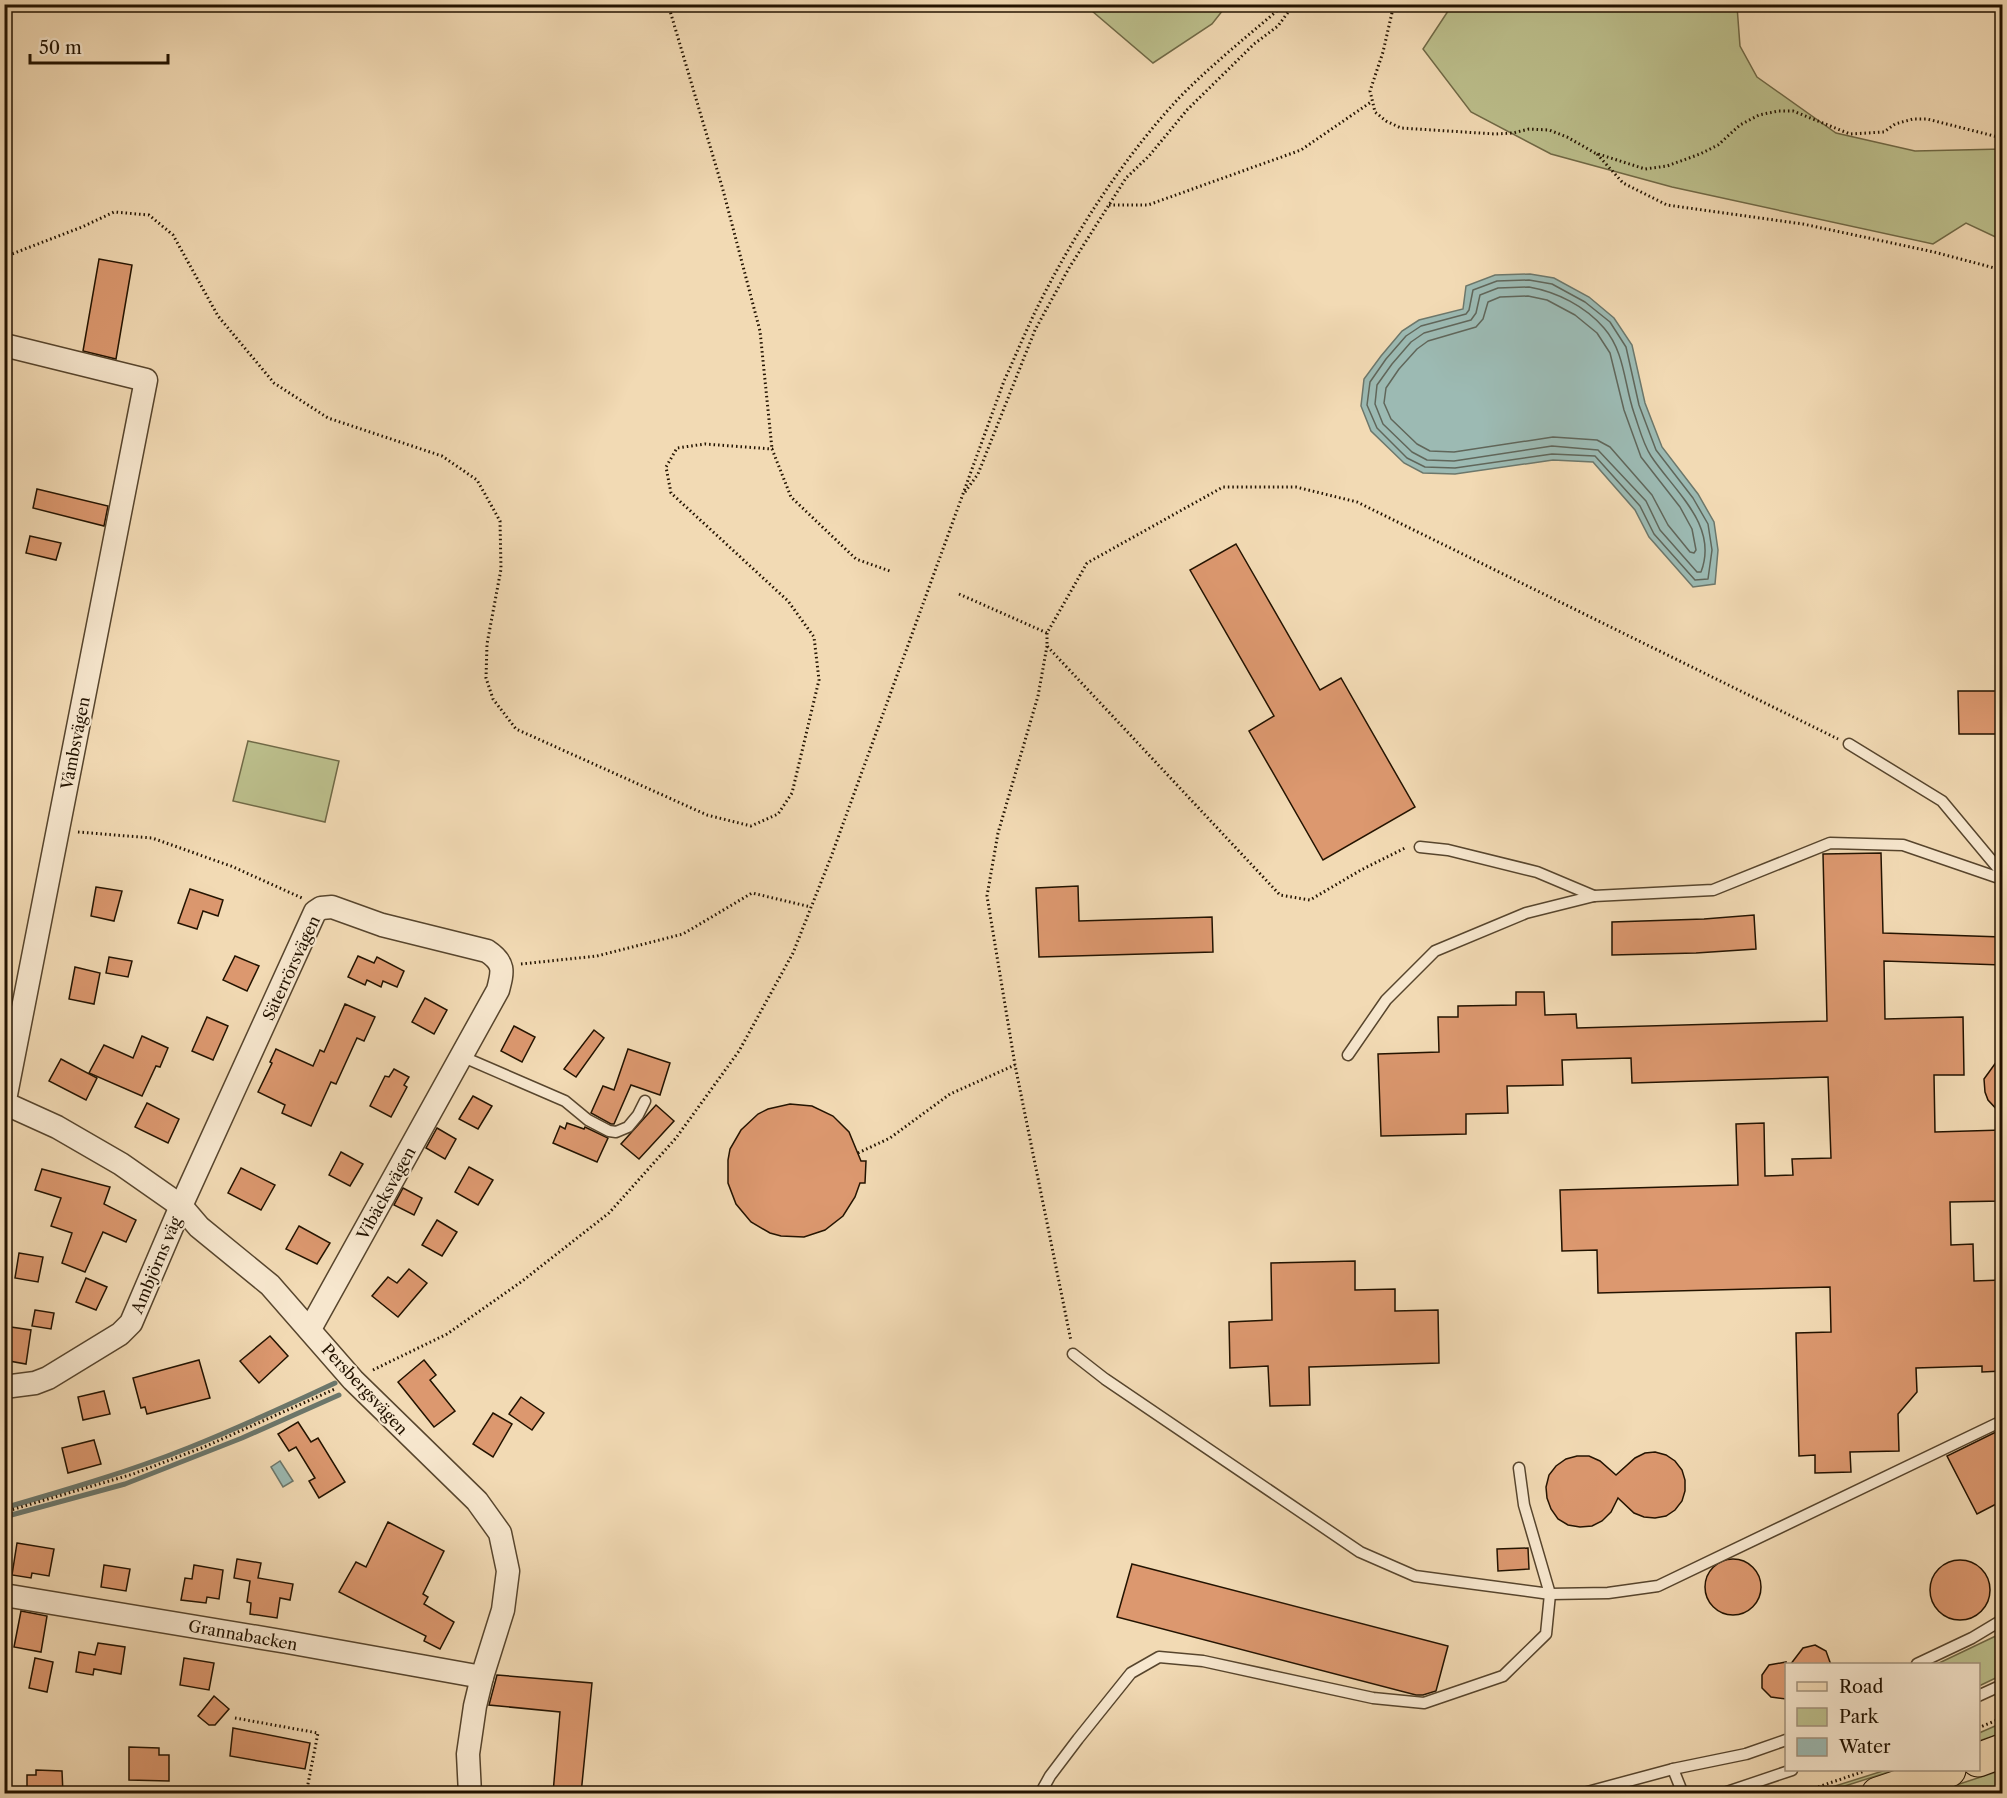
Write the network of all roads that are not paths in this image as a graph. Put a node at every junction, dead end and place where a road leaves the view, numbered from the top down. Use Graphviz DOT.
graph roads {
  1 [pos="4,345"];
  2 [pos="1849,744"];
  3 [pos="1420,848"];
  4 [pos="2002,873"];
  5 [pos="2002,879"];
  6 [pos="1594,896"];
  7 [pos="501,967"];
  8 [pos="1348,1054"];
  9 [pos="461,1056"];
  10 [pos="645,1101"];
  11 [pos="5,1104"];
  12 [pos="181,1206"];
  13 [pos="310,1329"];
  14 [pos="1073,1354"];
  15 [pos="4,1387"];
  16 [pos="2002,1421"];
  17 [pos="1519,1468"];
  18 [pos="1550,1594"];
  19 [pos="4,1595"];
  20 [pos="2002,1620"];
  21 [pos="1921,1663"];
  22 [pos="482,1677"];
  23 [pos="2002,1685"];
  24 [pos="1980,1695"];
  25 [pos="1785,1740"];
  26 [pos="2002,1751"];
  27 [pos="1980,1759"];
  28 [pos="1673,1769"];
  29 [pos="1789,1771"];
  30 [pos="1946,1771"];
  31 [pos="471,1794"];
  32 [pos="1041,1794"];
  33 [pos="1580,1794"];
  34 [pos="1683,1794"];
  35 [pos="1721,1794"];
  36 [pos="1878,1794"];
  1 -- 11 [label="street, Våmbsvägen"];
  2 -- 4 [label="lane"];
  3 -- 6 [label="lane"];
  5 -- 6 [label="lane"];
  6 -- 8 [label="lane"];
  7 -- 9 [label="street, Vibäcksvägen"];
  7 -- 12 [label="street, Säterrörsvägen"];
  9 -- 10 [label="lane"];
  9 -- 13 [label="street, Vibäcksvägen"];
  11 -- 12 [label="street, Persbergsvägen"];
  12 -- 13 [label="street, Persbergsvägen"];
  12 -- 15 [label="street, Ambjörns väg"];
  13 -- 22 [label="street, Persbergsvägen"];
  14 -- 18 [label="lane"];
  16 -- 18 [label="lane"];
  17 -- 18 [label="lane"];
  18 -- 32 [label="lane"];
  19 -- 22 [label="street, Grannabacken"];
  20 -- 21 [label="lane"];
  22 -- 31 [label="street, Persbergsvägen"];
  23 -- 24 [label="lane"];
  25 -- 28 [label="lane"];
  26 -- 27 [label="main road"];
  28 -- 33 [label="lane"];
  28 -- 34 [label="lane"];
  29 -- 35 [label="lane"];
  30 -- 36 [label="main road"];
}
